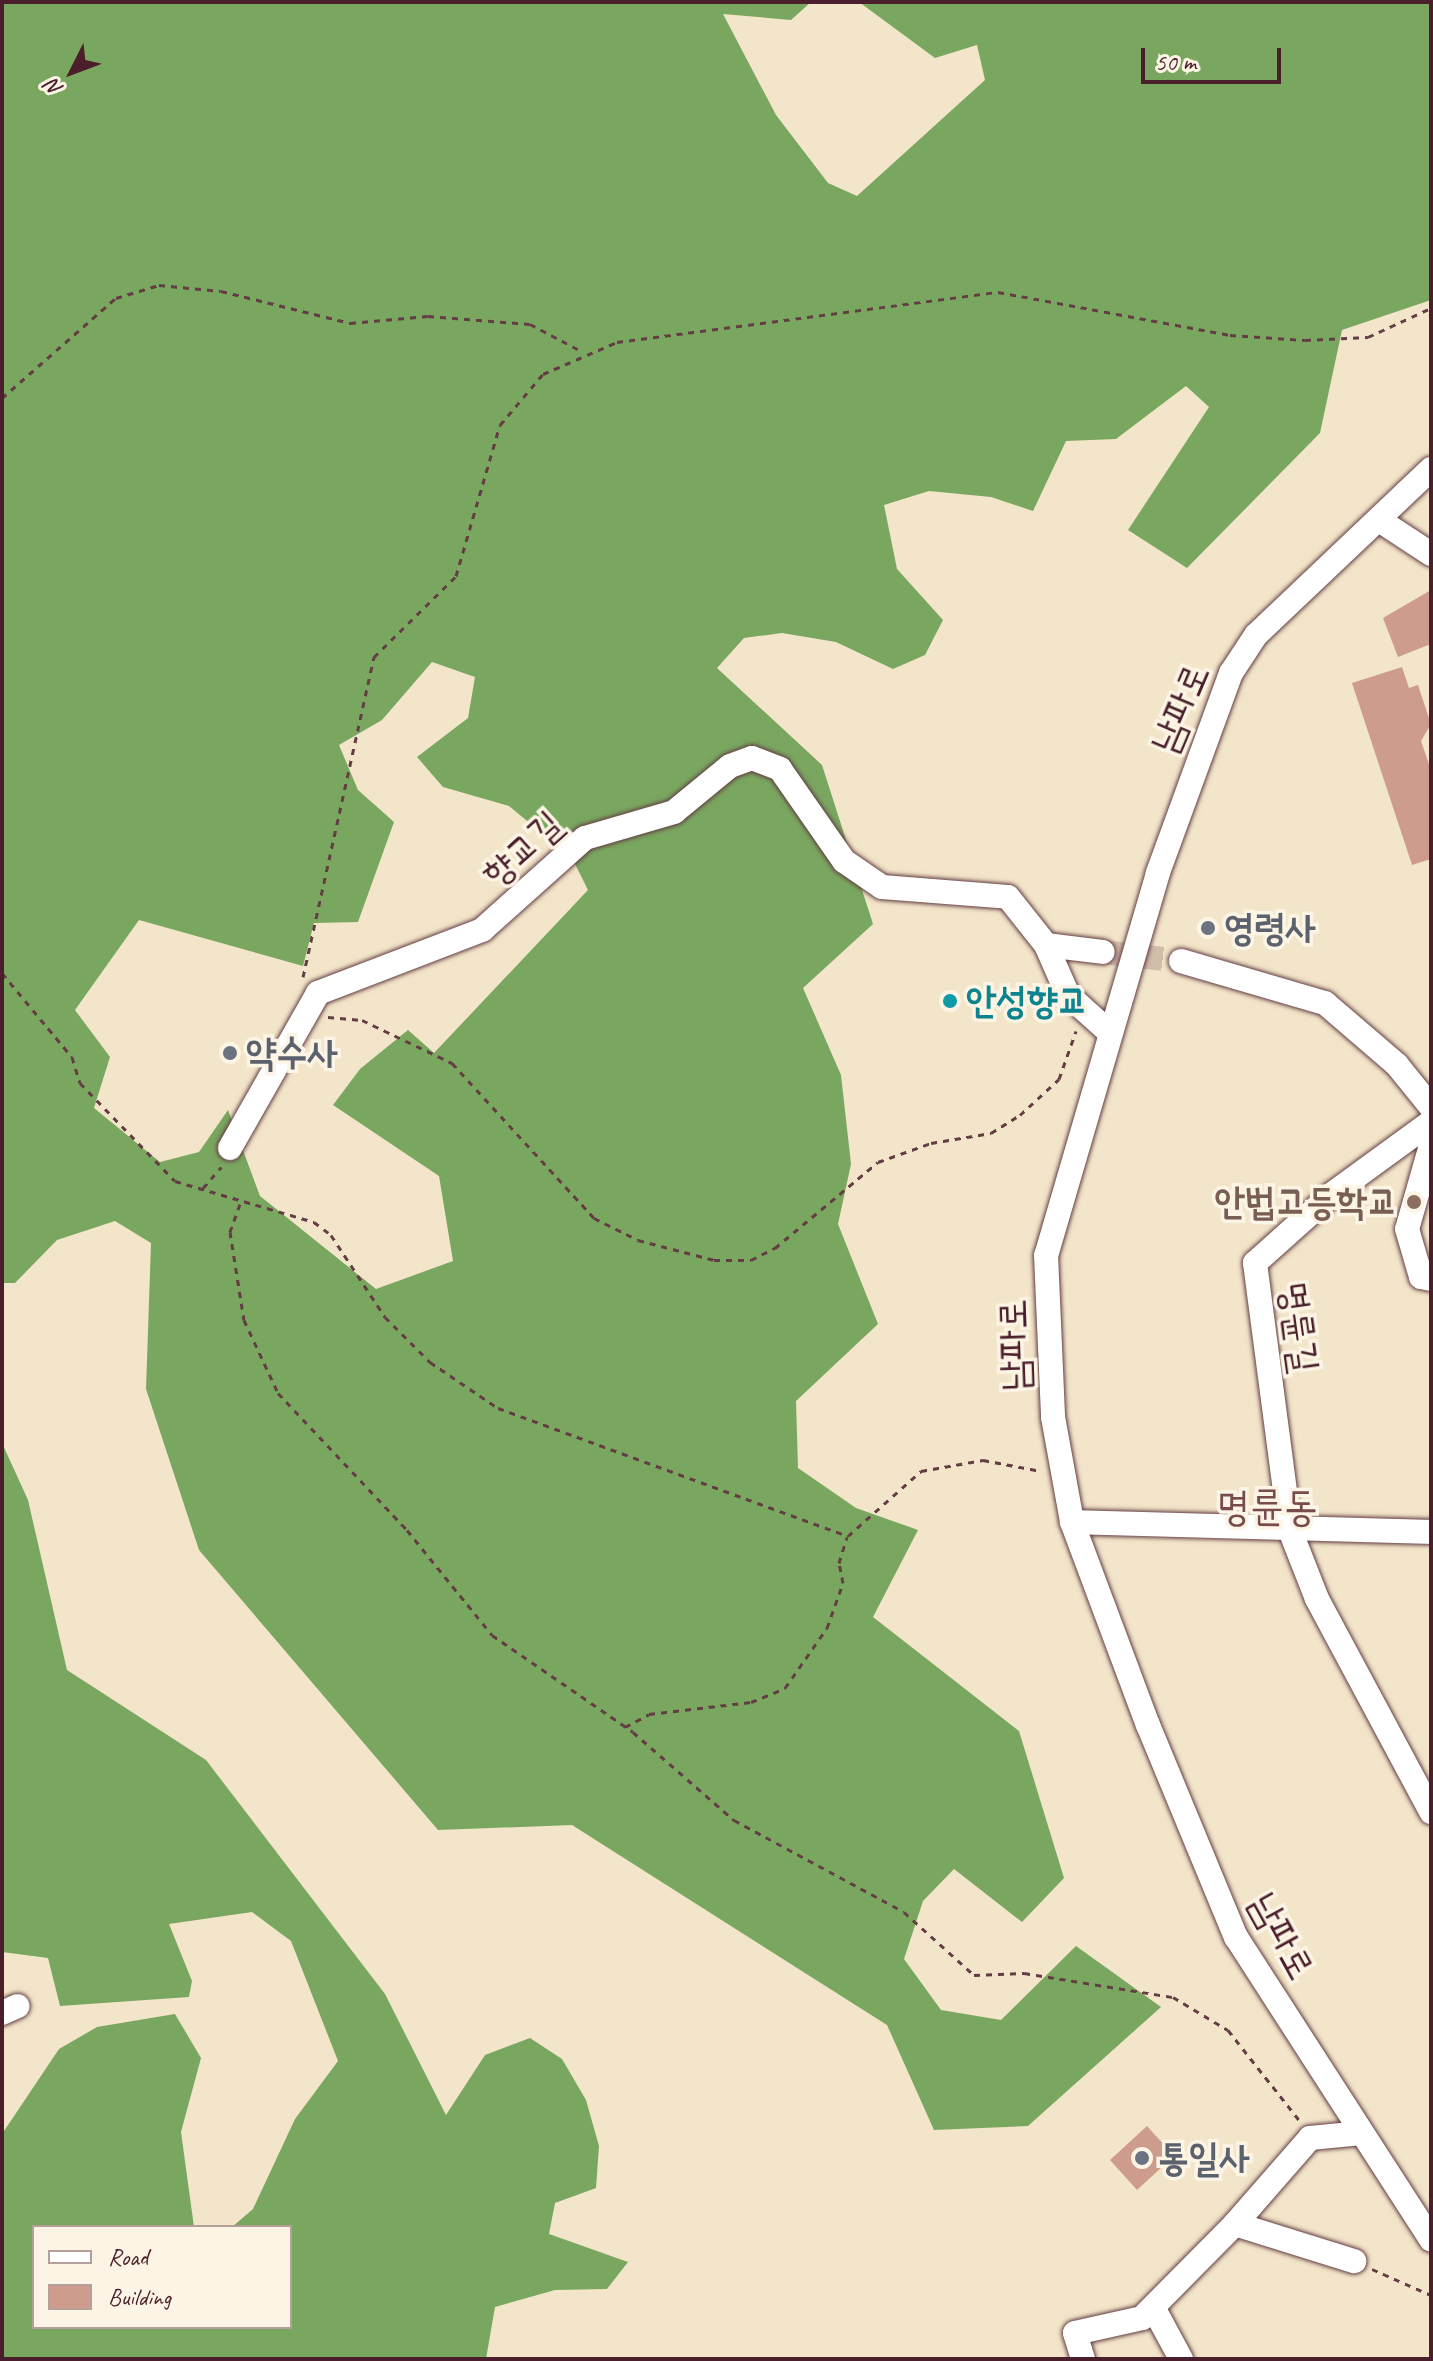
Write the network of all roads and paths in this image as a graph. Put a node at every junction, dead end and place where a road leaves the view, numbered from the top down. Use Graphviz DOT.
graph roads {
  1 [pos="1431,308"];
  2 [pos="583,352"];
  3 [pos="2,398"];
  4 [pos="1431,469"];
  5 [pos="1379,520"];
  6 [pos="1431,554"];
  7 [pos="1046,945"];
  8 [pos="1103,952"];
  9 [pos="1181,961"];
  10 [pos="2,973"];
  11 [pos="1081,1007"];
  12 [pos="300,1019"];
  13 [pos="1110,1033"];
  14 [pos="1431,1107"];
  15 [pos="1431,1122"];
  16 [pos="1431,1145"];
  17 [pos="230,1148"];
  18 [pos="203,1188"];
  19 [pos="240,1204"];
  20 [pos="1431,1279"];
  21 [pos="1063,1471"];
  22 [pos="1072,1522"];
  23 [pos="1290,1530"];
  24 [pos="1431,1532"];
  25 [pos="848,1536"];
  26 [pos="625,1727"];
  27 [pos="1431,1812"];
  28 [pos="1362,2133"];
  29 [pos="1310,2138"];
  30 [pos="1235,2224"];
  31 [pos="1431,2240"];
  32 [pos="1354,2261"];
  33 [pos="1431,2295"];
  34 [pos="1154,2309"];
  35 [pos="1083,2359"];
  36 [pos="1181,2359"];
  1 -- 2 [label="path"];
  2 -- 3 [label="path"];
  2 -- 12 [label="path"];
  4 -- 5 [label="street, 남파로"];
  5 -- 6 [label="street"];
  5 -- 13 [label="street, 남파로"];
  7 -- 8 [label="street"];
  7 -- 11 [label="street"];
  7 -- 12 [label="street, 향교길"];
  9 -- 14 [label="street"];
  10 -- 18 [label="path"];
  11 -- 12 [label="path"];
  11 -- 13 [label="street"];
  12 -- 17 [label="street, 향교길"];
  13 -- 21 [label="street, 남파로"];
  15 -- 23 [label="street, 명륜길"];
  16 -- 20 [label="street"];
  17 -- 18 [label="path"];
  18 -- 19 [label="path"];
  19 -- 25 [label="path"];
  19 -- 26 [label="path"];
  21 -- 22 [label="street, 남파로"];
  21 -- 25 [label="path"];
  22 -- 23 [label="street"];
  22 -- 28 [label="street, 남파로"];
  23 -- 24 [label="street"];
  23 -- 27 [label="street, 명륜길"];
  25 -- 26 [label="path"];
  26 -- 29 [label="path"];
  28 -- 29 [label="street"];
  28 -- 31 [label="street, 남파로"];
  29 -- 30 [label="street"];
  30 -- 32 [label="street"];
  30 -- 34 [label="street"];
  32 -- 33 [label="path"];
  34 -- 35 [label="street"];
  34 -- 36 [label="street"];
}
